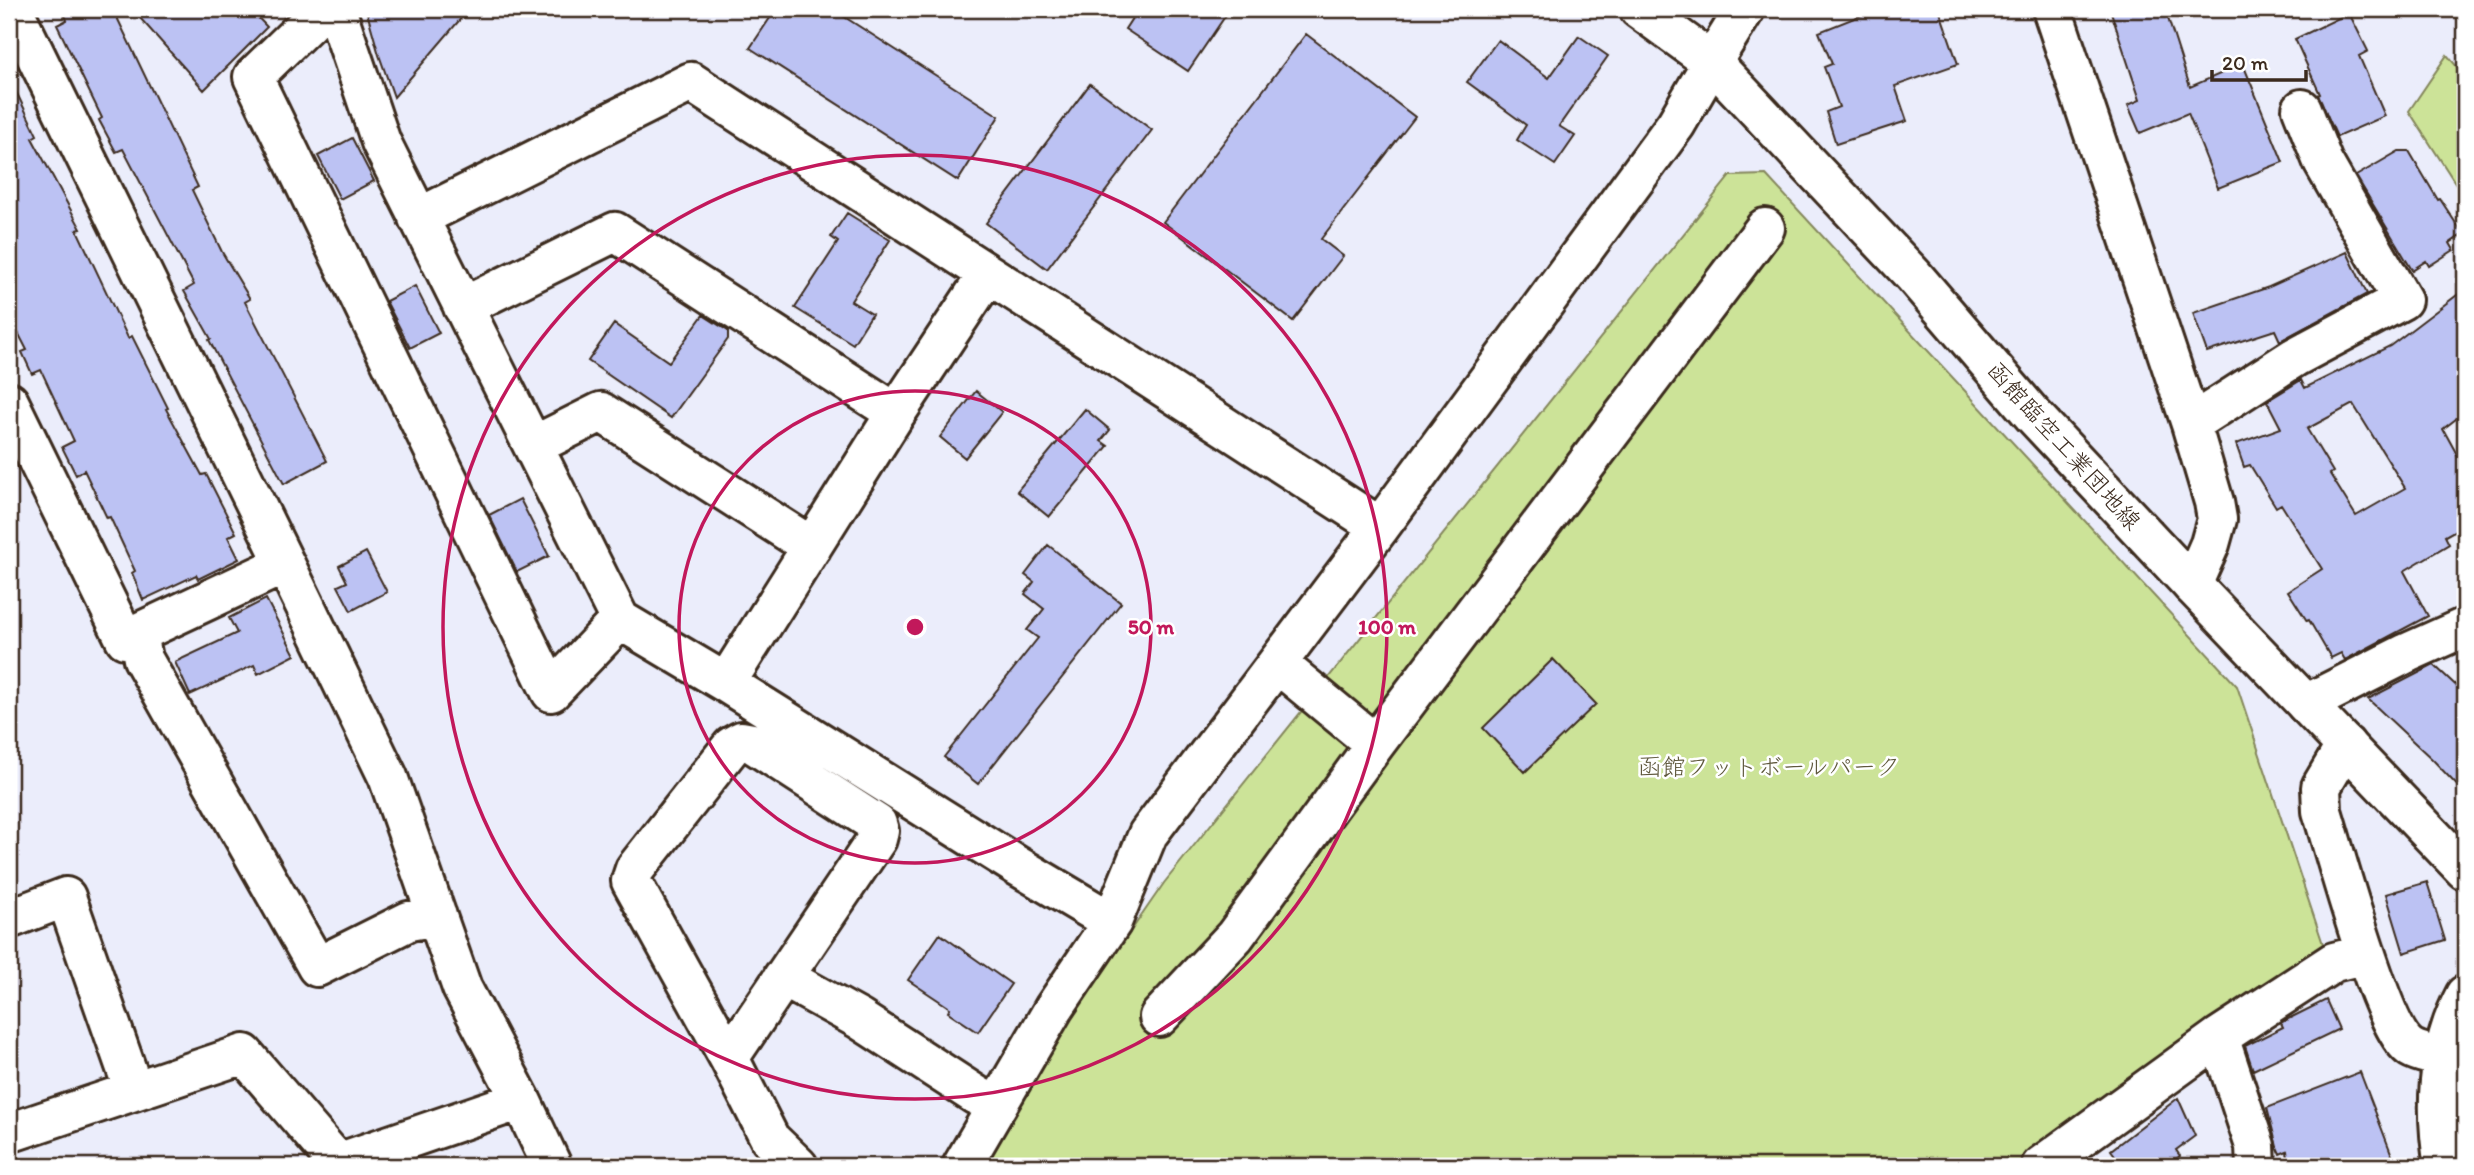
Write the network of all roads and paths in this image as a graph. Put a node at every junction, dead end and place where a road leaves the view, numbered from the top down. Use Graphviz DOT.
graph roads {
  1 [pos="13,9"];
  2 [pos="323,9"];
  3 [pos="337,9"];
  4 [pos="1639,9"];
  5 [pos="1745,9"];
  6 [pos="2052,9"];
  7 [pos="1712,62"];
  8 [pos="2302,109"];
  9 [pos="418,218"];
  10 [pos="1765,228"];
  11 [pos="988,274"];
  12 [pos="463,307"];
  13 [pos="9,402"];
  14 [pos="897,413"];
  15 [pos="2191,424"];
  16 [pos="533,446"];
  17 [pos="1380,527"];
  18 [pos="812,547"];
  19 [pos="285,564"];
  20 [pos="2192,585"];
  21 [pos="620,620"];
  22 [pos="2465,627"];
  23 [pos="138,633"];
  24 [pos="1278,663"];
  25 [pos="726,683"];
  26 [pos="2306,704"];
  27 [pos="1375,744"];
  28 [pos="2346,745"];
  29 [pos="2462,859"];
  30 [pos="437,916"];
  31 [pos="9,919"];
  32 [pos="1112,922"];
  33 [pos="2366,954"];
  34 [pos="783,977"];
  35 [pos="2465,995"];
  36 [pos="1159,1017"];
  37 [pos="2219,1037"];
  38 [pos="729,1058"];
  39 [pos="2442,1058"];
  40 [pos="134,1091"];
  41 [pos="521,1100"];
  42 [pos="997,1106"];
  43 [pos="9,1133"];
  44 [pos="334,1165"];
  45 [pos="552,1166"];
  46 [pos="798,1166"];
  47 [pos="962,1166"];
  48 [pos="2041,1166"];
  49 [pos="2256,1166"];
  50 [pos="2444,1166"];
  1 -- 19 [label="street"];
  2 -- 21 [label="street"];
  3 -- 9 [label="street"];
  4 -- 7 [label="street, 函館臨空工業団地線"];
  5 -- 7 [label="street"];
  6 -- 15 [label="street"];
  7 -- 17 [label="street"];
  7 -- 20 [label="street, 函館臨空工業団地線"];
  8 -- 15 [label="street"];
  9 -- 11 [label="street"];
  9 -- 12 [label="street"];
  10 -- 27 [label="street"];
  11 -- 14 [label="street"];
  11 -- 17 [label="street"];
  12 -- 14 [label="street"];
  12 -- 16 [label="street"];
  13 -- 23 [label="street"];
  14 -- 18 [label="street"];
  15 -- 20 [label="street"];
  16 -- 18 [label="street"];
  16 -- 21 [label="street"];
  17 -- 24 [label="street"];
  18 -- 25 [label="street"];
  19 -- 23 [label="street"];
  19 -- 30 [label="street"];
  20 -- 26 [label="street, 函館臨空工業団地線"];
  21 -- 25 [label="street"];
  22 -- 26 [label="street"];
  23 -- 30 [label="street"];
  24 -- 27 [label="street"];
  24 -- 32 [label="street"];
  25 -- 32 [label="street"];
  26 -- 28 [label="street, 函館臨空工業団地線"];
  27 -- 36 [label="street"];
  28 -- 29 [label="street, 函館臨空工業団地線"];
  28 -- 33 [label="street"];
  30 -- 41 [label="street"];
  31 -- 40 [label="street"];
  32 -- 42 [label="street"];
  33 -- 37 [label="street"];
  33 -- 39 [label="street"];
  34 -- 38 [label="street"];
  34 -- 38 [label="street"];
  34 -- 42 [label="street"];
  35 -- 39 [label="street"];
  37 -- 48 [label="street"];
  37 -- 49 [label="street"];
  38 -- 46 [label="street"];
  39 -- 50 [label="street"];
  40 -- 43 [label="street"];
  40 -- 44 [label="street"];
  41 -- 44 [label="street"];
  41 -- 45 [label="street"];
  42 -- 47 [label="street"];
}
